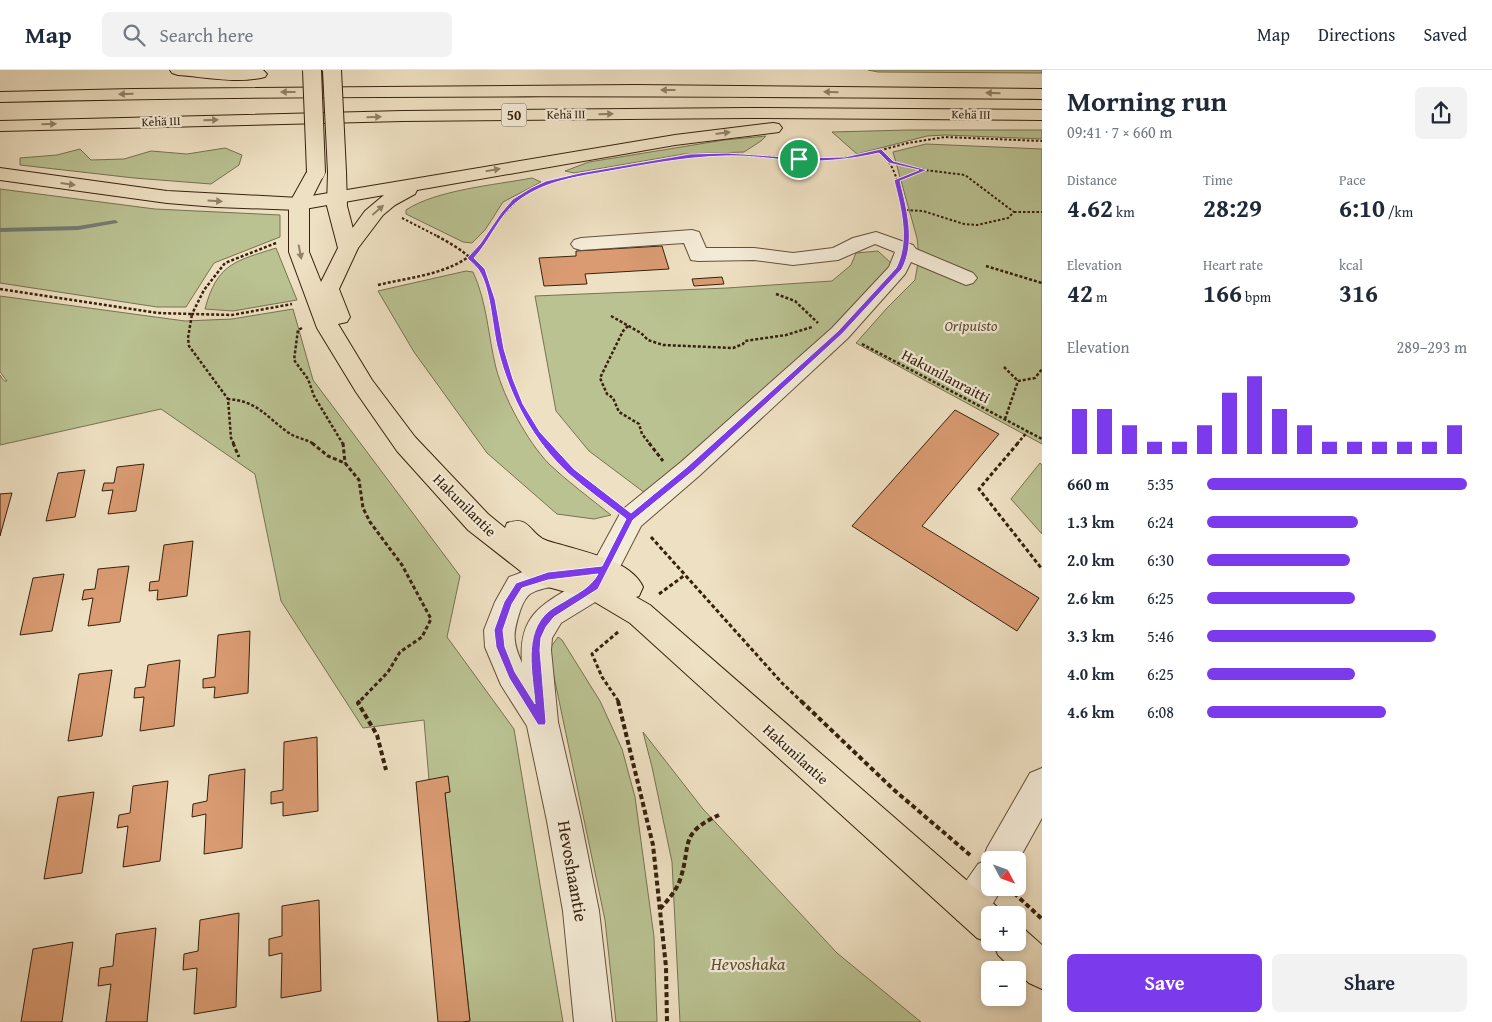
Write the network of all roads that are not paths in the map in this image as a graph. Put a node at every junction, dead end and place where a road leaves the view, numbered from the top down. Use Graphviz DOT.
graph roads {
  1 [pos="178,70"];
  2 [pos="312,70"];
  3 [pos="338,72"];
  4 [pos="274,74"];
  5 [pos="294,74"];
  6 [pos="373,76"];
  7 [pos="635,90"];
  8 [pos="1042,94"];
  9 [pos="0,97"];
  10 [pos="1036,115"];
  11 [pos="0,126"];
  12 [pos="0,174"];
  13 [pos="445,179"];
  14 [pos="336,196"];
  15 [pos="298,204"];
  16 [pos="581,244"];
  17 [pos="348,248"];
  18 [pos="906,250"];
  19 [pos="966,278"];
  20 [pos="548,576"];
  21 [pos="600,578"];
  22 [pos="542,722"];
  23 [pos="1042,785"];
  24 [pos="997,851"];
  25 [pos="983,896"];
  26 [pos="980,916"];
  27 [pos="1020,951"];
  28 [pos="1042,970"];
  29 [pos="593,1022"];
  1 -- 4 [label="main road"];
  2 -- 15 [label="main road, bridge"];
  3 -- 5 [label="main road"];
  3 -- 14 [label="main road, bridge"];
  6 -- 7 [label="main road"];
  8 -- 7 [label="main road, Kehä III / 50, one-way"];
  7 -- 9 [label="main road, Kehä III / 50, one-way"];
  11 -- 10 [label="main road, Kehä III / 50, one-way"];
  13 -- 10 [label="main road, one-way"];
  12 -- 15 [label="main road, one-way"];
  13 -- 14 [label="main road"];
  17 -- 13 [label="main road, Hakunilantie, one-way"];
  14 -- 15 [label="main road"];
  14 -- 17 [label="main road"];
  15 -- 20 [label="main road, Hakunilantie, one-way"];
  16 -- 18 [label="street"];
  17 -- 21 [label="main road, Hakunilantie"];
  18 -- 19 [label="street"];
  18 -- 21 [label="street"];
  20 -- 21 [label="main road, Hakunilantie"];
  20 -- 22 [label="street, Hevoshaantie"];
  21 -- 22 [label="street, Hevoshaantie"];
  21 -- 26 [label="main road, Hakunilantie"];
  22 -- 29 [label="street, Hevoshaantie"];
  23 -- 24 [label="street"];
  25 -- 26 [label="street"];
  27 -- 28 [label="main road"];
}
